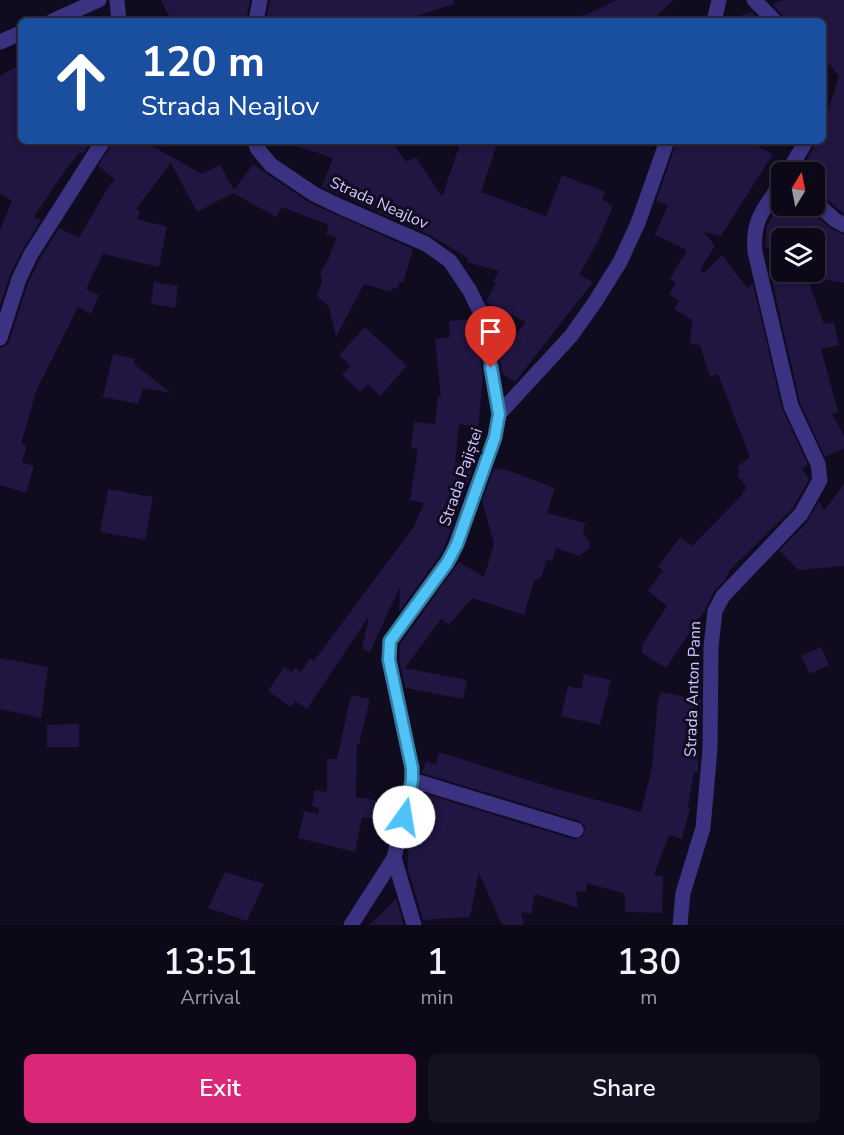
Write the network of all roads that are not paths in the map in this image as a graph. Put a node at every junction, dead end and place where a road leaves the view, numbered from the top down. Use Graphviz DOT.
graph roads {
  1 [pos="99,0"];
  2 [pos="117,0"];
  3 [pos="260,0"];
  4 [pos="719,0"];
  5 [pos="760,2"];
  6 [pos="59,18"];
  7 [pos="120,18"];
  8 [pos="257,18"];
  9 [pos="715,18"];
  10 [pos="773,18"];
  11 [pos="18,34"];
  12 [pos="0,42"];
  13 [pos="101,144"];
  14 [pos="256,144"];
  15 [pos="666,144"];
  16 [pos="804,144"];
  17 [pos="794,162"];
  18 [pos="771,199"];
  19 [pos="825,211"];
  20 [pos="844,225"];
  21 [pos="0,339"];
  22 [pos="499,414"];
  23 [pos="412,780"];
  24 [pos="576,831"];
  25 [pos="394,858"];
  26 [pos="351,925"];
  27 [pos="414,925"];
  28 [pos="680,925"];
  1 -- 6 [label="street"];
  2 -- 7 [label="street"];
  3 -- 8 [label="street"];
  4 -- 9 [label="street"];
  5 -- 10 [label="street"];
  11 -- 12 [label="street"];
  13 -- 21 [label="street"];
  14 -- 22 [label="street, Strada Neajlov"];
  15 -- 22 [label="street, Strada Pajiștei"];
  16 -- 17 [label="street"];
  18 -- 28 [label="street, Strada Anton Pann"];
  19 -- 20 [label="street"];
  22 -- 23 [label="street, Strada Pajiștei"];
  23 -- 24 [label="street"];
  23 -- 25 [label="street, Strada Pajiștei"];
  25 -- 26 [label="street"];
  25 -- 27 [label="street, Strada Pajiștei"];
}
